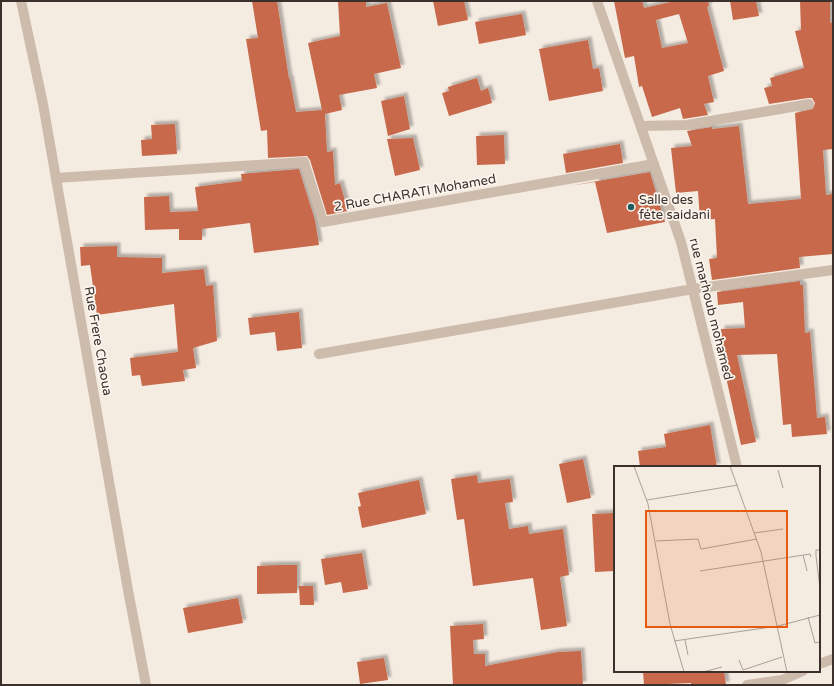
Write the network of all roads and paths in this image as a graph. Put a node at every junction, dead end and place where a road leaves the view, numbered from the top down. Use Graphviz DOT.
graph roads {
  1 [pos="21,1"];
  2 [pos="597,1"];
  3 [pos="809,104"];
  4 [pos="641,126"];
  5 [pos="654,164"];
  6 [pos="56,178"];
  7 [pos="833,270"];
  8 [pos="693,289"];
  9 [pos="319,354"];
  10 [pos="737,466"];
  11 [pos="833,659"];
  12 [pos="820,664"];
  13 [pos="800,672"];
  14 [pos="781,679"];
  15 [pos="146,685"];
  16 [pos="747,685"];
  1 -- 6 [label="street, Rue Frere Chaoua"];
  2 -- 4 [label="street, rue marhoub mohamed"];
  3 -- 4 [label="street"];
  4 -- 5 [label="street, rue marhoub mohamed"];
  5 -- 6 [label="street, 2 Rue CHARATI Mohamed"];
  5 -- 8 [label="street, rue marhoub mohamed"];
  6 -- 15 [label="street, Rue Frere Chaoua"];
  7 -- 8 [label="street"];
  8 -- 9 [label="street"];
  8 -- 10 [label="street, rue marhoub mohamed"];
  11 -- 12 [label="street"];
  13 -- 14 [label="street"];
  14 -- 16 [label="street"];
}
